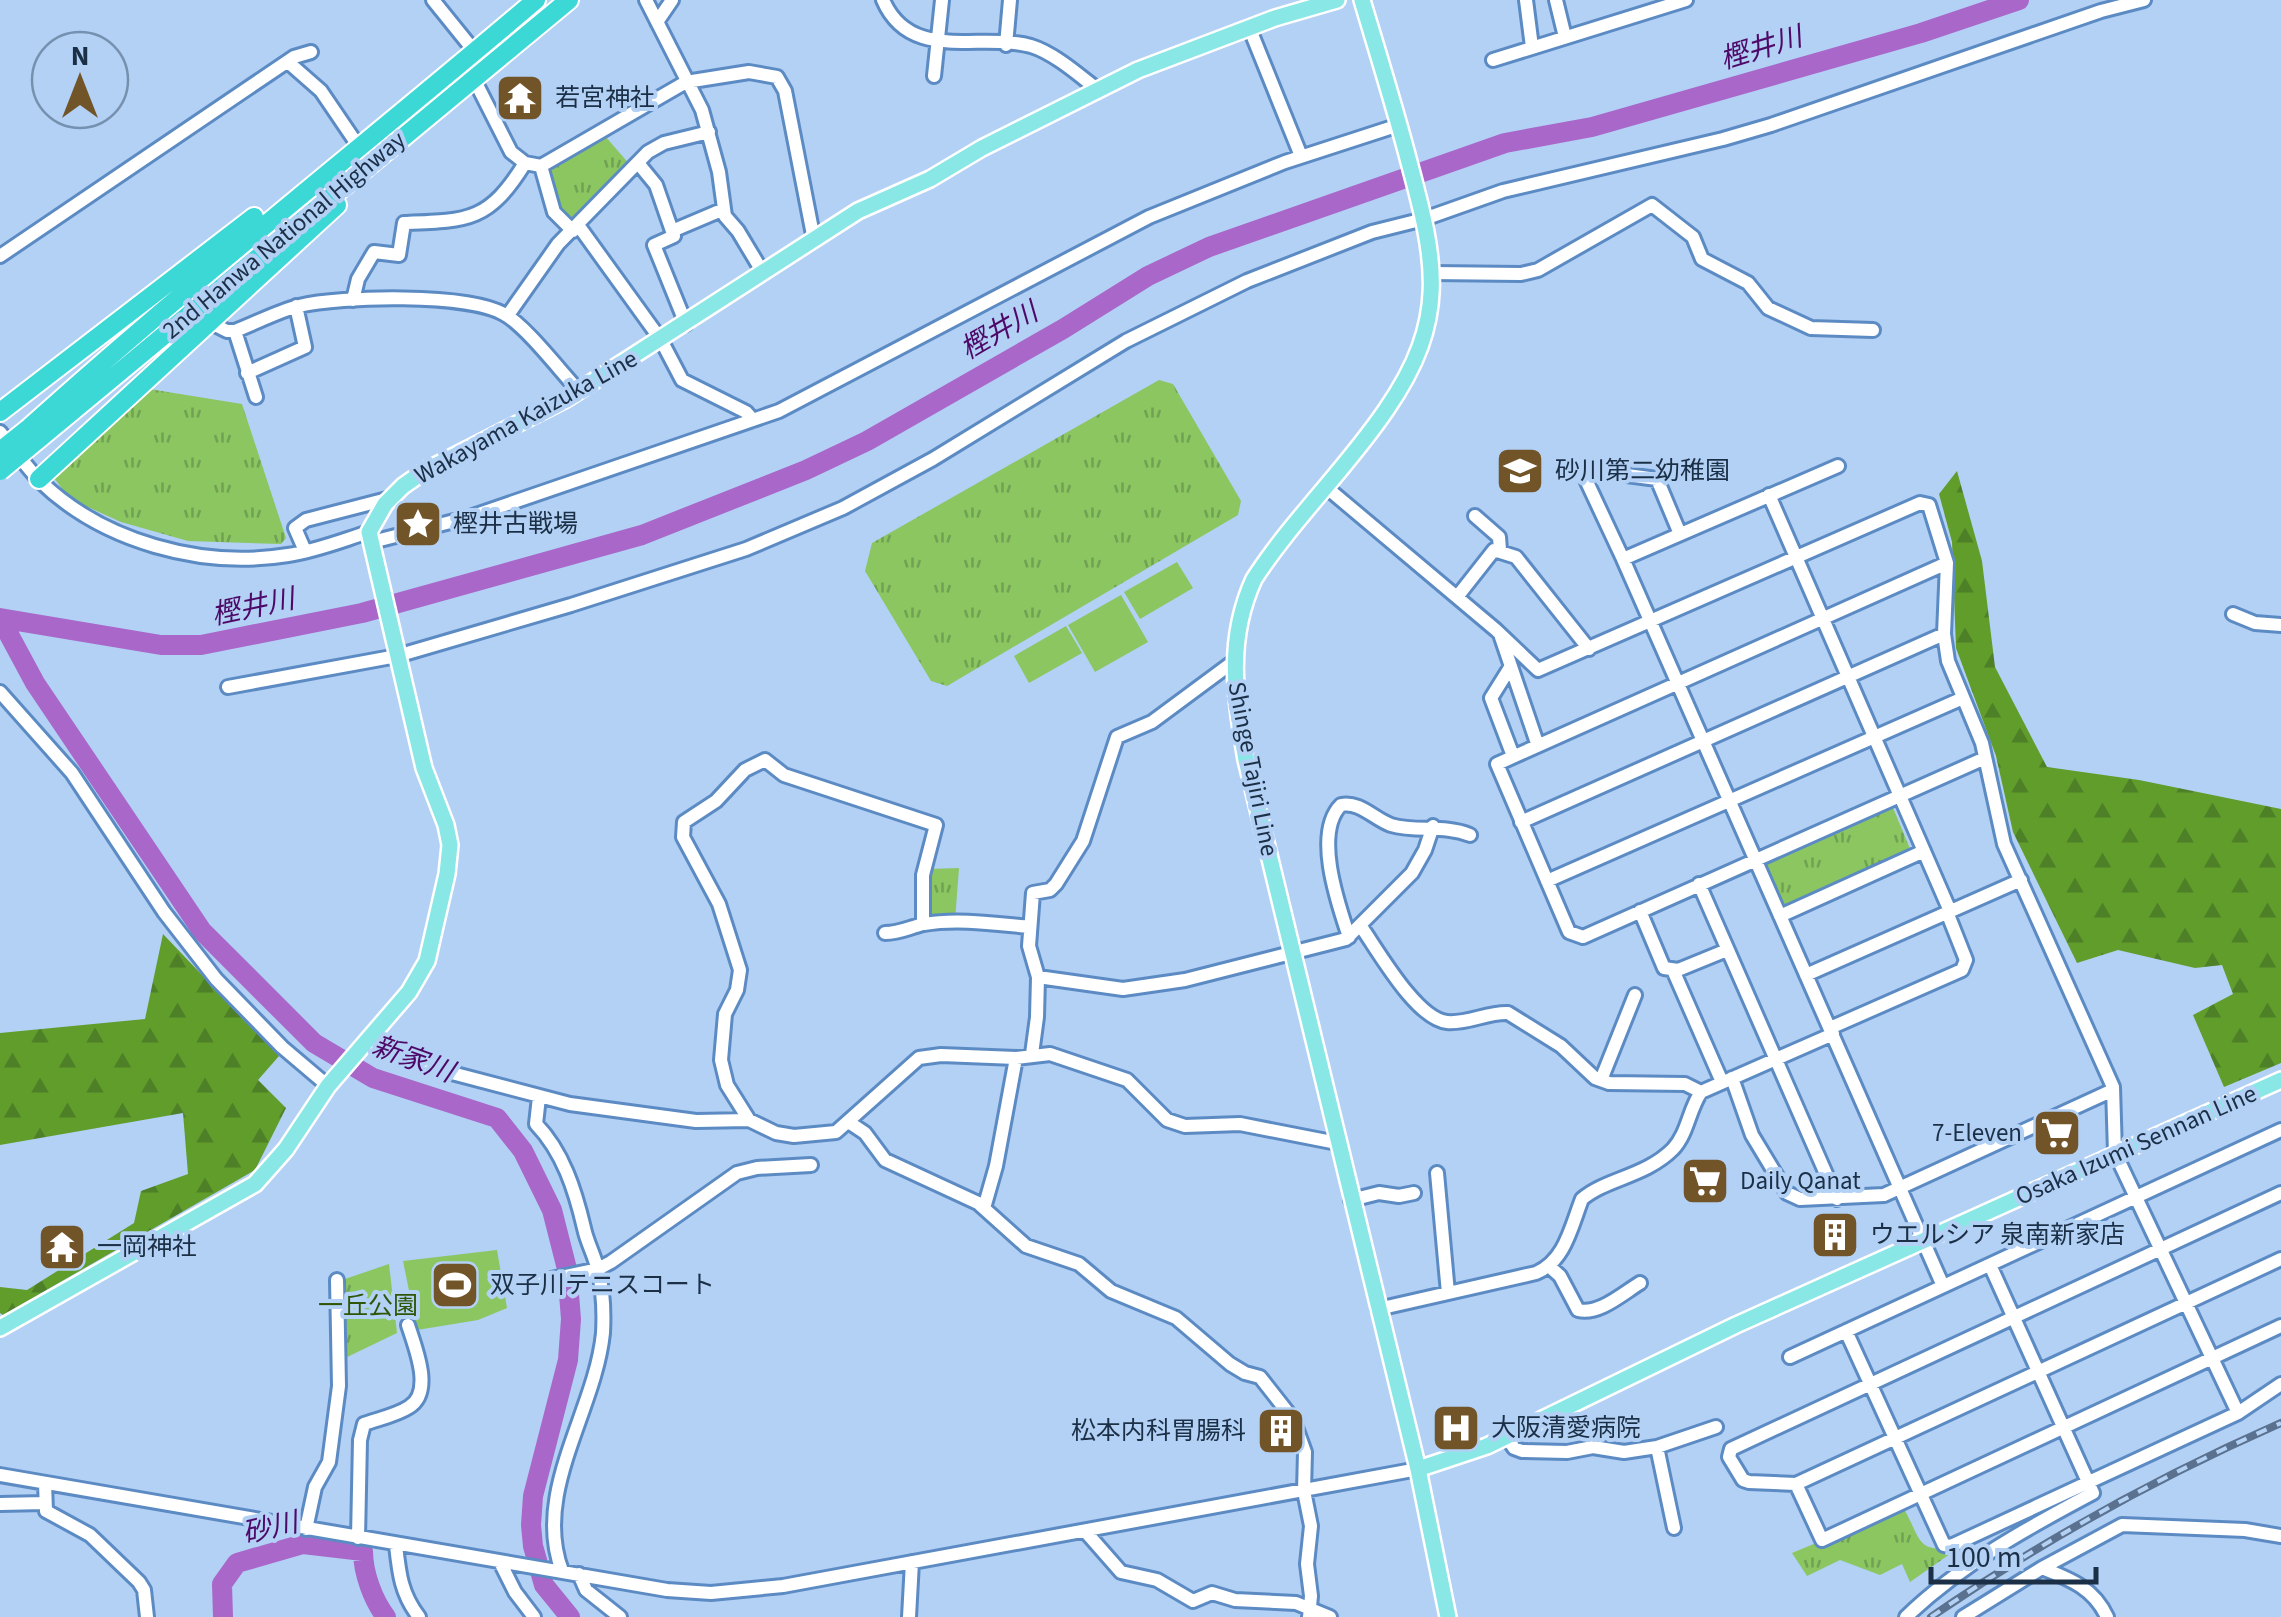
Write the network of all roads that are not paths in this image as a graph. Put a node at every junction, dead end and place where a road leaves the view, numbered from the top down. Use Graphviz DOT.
graph roads {
  1 [pos="433,0"];
  2 [pos="536,0"];
  3 [pos="569,0"];
  4 [pos="646,0"];
  5 [pos="672,0"];
  6 [pos="883,0"];
  7 [pos="942,0"];
  8 [pos="1010,0"];
  9 [pos="1337,0"];
  10 [pos="1362,0"];
  11 [pos="1526,0"];
  12 [pos="1556,0"];
  13 [pos="1686,0"];
  14 [pos="2144,0"];
  15 [pos="656,22"];
  16 [pos="1249,27"];
  17 [pos="1564,38"];
  18 [pos="938,40"];
  19 [pos="1006,44"];
  20 [pos="1532,47"];
  21 [pos="311,52"];
  22 [pos="475,52"];
  23 [pos="1493,60"];
  24 [pos="288,62"];
  25 [pos="934,76"];
  26 [pos="474,79"];
  27 [pos="686,82"];
  28 [pos="1098,90"];
  29 [pos="1400,126"];
  30 [pos="709,132"];
  31 [pos="391,146"];
  32 [pos="362,147"];
  33 [pos="1301,156"];
  34 [pos="525,163"];
  35 [pos="638,163"];
  36 [pos="541,166"];
  37 [pos="724,209"];
  38 [pos="1424,217"];
  39 [pos="576,228"];
  40 [pos="672,231"];
  41 [pos="814,240"];
  42 [pos="0,256"];
  43 [pos="762,271"];
  44 [pos="1432,273"];
  45 [pos="353,300"];
  46 [pos="296,306"];
  47 [pos="508,316"];
  48 [pos="209,322"];
  49 [pos="686,324"];
  50 [pos="1874,330"];
  51 [pos="235,331"];
  52 [pos="660,340"];
  53 [pos="246,373"];
  54 [pos="579,391"];
  55 [pos="256,396"];
  56 [pos="0,412"];
  57 [pos="753,420"];
  58 [pos="0,432"];
  59 [pos="35,432"];
  60 [pos="0,451"];
  61 [pos="1838,466"];
  62 [pos="0,471"];
  63 [pos="39,479"];
  64 [pos="1326,487"];
  65 [pos="1769,495"];
  66 [pos="391,498"];
  67 [pos="1475,516"];
  68 [pos="1680,534"];
  69 [pos="371,537"];
  70 [pos="1500,550"];
  71 [pos="305,551"];
  72 [pos="1795,558"];
  73 [pos="1624,559"];
  74 [pos="1947,563"];
  75 [pos="1457,597"];
  76 [pos="2233,614"];
  77 [pos="1822,618"];
  78 [pos="1650,622"];
  79 [pos="2281,625"];
  80 [pos="1500,634"];
  81 [pos="1944,634"];
  82 [pos="1589,648"];
  83 [pos="397,652"];
  84 [pos="1234,662"];
  85 [pos="1511,666"];
  86 [pos="1538,670"];
  87 [pos="1848,678"];
  88 [pos="1516,682"];
  89 [pos="1678,682"];
  90 [pos="228,687"];
  91 [pos="0,692"];
  92 [pos="1963,698"];
  93 [pos="1874,736"];
  94 [pos="1704,740"];
  95 [pos="1537,743"];
  96 [pos="1513,756"];
  97 [pos="1985,758"];
  98 [pos="1899,795"];
  99 [pos="1730,800"];
  100 [pos="1522,822"];
  101 [pos="1433,826"];
  102 [pos="1470,835"];
  103 [pos="1924,851"];
  104 [pos="1755,859"];
  105 [pos="2021,880"];
  106 [pos="1547,881"];
  107 [pos="1698,884"];
  108 [pos="1640,911"];
  109 [pos="1949,912"];
  110 [pos="1780,916"];
  111 [pos="924,924"];
  112 [pos="1360,924"];
  113 [pos="1030,927"];
  114 [pos="885,933"];
  115 [pos="1349,936"];
  116 [pos="1727,950"];
  117 [pos="1293,955"];
  118 [pos="1673,970"];
  119 [pos="1806,974"];
  120 [pos="1038,976"];
  121 [pos="1636,995"];
  122 [pos="1831,1031"];
  123 [pos="366,1041"];
  124 [pos="1032,1054"];
  125 [pos="1016,1058"];
  126 [pos="1776,1059"];
  127 [pos="1602,1080"];
  128 [pos="1727,1080"];
  129 [pos="2281,1080"];
  130 [pos="332,1082"];
  131 [pos="2113,1090"];
  132 [pos="1702,1092"];
  133 [pos="539,1096"];
  134 [pos="749,1120"];
  135 [pos="850,1123"];
  136 [pos="2281,1130"];
  137 [pos="1337,1143"];
  138 [pos="2115,1153"];
  139 [pos="811,1165"];
  140 [pos="1437,1173"];
  141 [pos="1901,1188"];
  142 [pos="1414,1192"];
  143 [pos="2281,1193"];
  144 [pos="2136,1197"];
  145 [pos="1837,1199"];
  146 [pos="1351,1200"];
  147 [pos="984,1208"];
  148 [pos="1924,1239"];
  149 [pos="2161,1249"];
  150 [pos="2281,1258"];
  151 [pos="1990,1265"];
  152 [pos="1550,1267"];
  153 [pos="598,1269"];
  154 [pos="337,1280"];
  155 [pos="542,1282"];
  156 [pos="1640,1282"];
  157 [pos="1943,1286"];
  158 [pos="1448,1293"];
  159 [pos="2186,1303"];
  160 [pos="1378,1309"];
  161 [pos="2014,1317"];
  162 [pos="1,1326"];
  163 [pos="408,1326"];
  164 [pos="2281,1326"];
  165 [pos="1846,1331"];
  166 [pos="1790,1357"];
  167 [pos="2212,1358"];
  168 [pos="2039,1372"];
  169 [pos="1870,1384"];
  170 [pos="2281,1384"];
  171 [pos="2238,1413"];
  172 [pos="2064,1426"];
  173 [pos="1716,1427"];
  174 [pos="1506,1436"];
  175 [pos="1895,1438"];
  176 [pos="1657,1447"];
  177 [pos="1418,1469"];
  178 [pos="0,1475"];
  179 [pos="2089,1482"];
  180 [pos="45,1483"];
  181 [pos="1796,1484"];
  182 [pos="1304,1491"];
  183 [pos="1920,1493"];
  184 [pos="44,1503"];
  185 [pos="0,1504"];
  186 [pos="1674,1528"];
  187 [pos="306,1529"];
  188 [pos="1085,1531"];
  189 [pos="2281,1536"];
  190 [pos="358,1538"];
  191 [pos="396,1545"];
  192 [pos="500,1562"];
  193 [pos="912,1562"];
  194 [pos="2042,1568"];
  195 [pos="562,1571"];
  196 [pos="579,1574"];
  197 [pos="1232,1598"];
  198 [pos="1196,1600"];
  199 [pos="1310,1613"];
  200 [pos="147,1617"];
  201 [pos="419,1617"];
  202 [pos="534,1617"];
  203 [pos="620,1617"];
  204 [pos="908,1617"];
  205 [pos="1195,1617"];
  206 [pos="1234,1617"];
  207 [pos="1330,1617"];
  208 [pos="1448,1617"];
  209 [pos="1906,1617"];
  210 [pos="1963,1617"];
  211 [pos="2107,1617"];
  1 -- 22 [label="street"];
  2 -- 22 [label="highway, 2nd Hanwa National Highway"];
  3 -- 26 [label="highway, 2nd Hanwa National Highway"];
  4 -- 15 [label="street"];
  5 -- 15 [label="street"];
  6 -- 18 [label="street"];
  7 -- 18 [label="street"];
  8 -- 19 [label="street"];
  9 -- 16 [label="main road, Wakayama Kaizuka Line"];
  10 -- 29 [label="main road, Shinge Tajiri Line"];
  11 -- 20 [label="street"];
  12 -- 17 [label="street"];
  13 -- 17 [label="street"];
  14 -- 38 [label="street"];
  15 -- 27 [label="street"];
  16 -- 28 [label="main road, Wakayama Kaizuka Line"];
  16 -- 33 [label="street"];
  17 -- 20 [label="street"];
  18 -- 19 [label="street"];
  18 -- 25 [label="street"];
  19 -- 28 [label="street"];
  20 -- 23 [label="street"];
  21 -- 24 [label="street"];
  22 -- 26 [label="street"];
  22 -- 32 [label="highway, 2nd Hanwa National Highway"];
  24 -- 32 [label="street"];
  24 -- 42 [label="street"];
  26 -- 31 [label="highway, 2nd Hanwa National Highway"];
  26 -- 34 [label="street"];
  27 -- 30 [label="street"];
  27 -- 36 [label="street"];
  27 -- 41 [label="street"];
  28 -- 41 [label="main road, Wakayama Kaizuka Line"];
  29 -- 33 [label="street"];
  29 -- 38 [label="main road, Shinge Tajiri Line"];
  30 -- 35 [label="street"];
  30 -- 37 [label="street"];
  31 -- 48 [label="highway"];
  31 -- 59 [label="highway, 2nd Hanwa National Highway"];
  32 -- 56 [label="highway"];
  32 -- 59 [label="highway, 2nd Hanwa National Highway"];
  33 -- 57 [label="street"];
  34 -- 36 [label="street"];
  34 -- 45 [label="street"];
  35 -- 39 [label="street"];
  35 -- 40 [label="street"];
  36 -- 39 [label="street"];
  37 -- 40 [label="street"];
  37 -- 43 [label="street"];
  38 -- 44 [label="main road, Shinge Tajiri Line"];
  38 -- 83 [label="street"];
  39 -- 47 [label="street"];
  39 -- 52 [label="street"];
  40 -- 49 [label="street"];
  41 -- 43 [label="main road, Wakayama Kaizuka Line"];
  43 -- 49 [label="main road, Wakayama Kaizuka Line"];
  44 -- 50 [label="street"];
  44 -- 64 [label="main road, Shinge Tajiri Line"];
  45 -- 46 [label="street"];
  45 -- 47 [label="street"];
  46 -- 51 [label="street"];
  46 -- 53 [label="street"];
  47 -- 54 [label="street"];
  48 -- 51 [label="street"];
  48 -- 63 [label="highway"];
  49 -- 52 [label="main road, Wakayama Kaizuka Line"];
  51 -- 53 [label="street"];
  52 -- 54 [label="main road, Wakayama Kaizuka Line"];
  52 -- 57 [label="street"];
  53 -- 55 [label="street"];
  54 -- 66 [label="main road, Wakayama Kaizuka Line"];
  57 -- 69 [label="street"];
  58 -- 63 [label="street"];
  59 -- 60 [label="highway, 2nd Hanwa National Highway, bridge"];
  59 -- 62 [label="highway, 2nd Hanwa National Highway, bridge"];
  61 -- 65 [label="street"];
  63 -- 71 [label="street"];
  64 -- 75 [label="street"];
  64 -- 84 [label="main road, Shinge Tajiri Line"];
  65 -- 68 [label="street"];
  65 -- 72 [label="street"];
  66 -- 69 [label="main road, Wakayama Kaizuka Line"];
  66 -- 71 [label="street"];
  67 -- 70 [label="street"];
  68 -- 73 [label="street"];
  68 -- 73 [label="street"];
  69 -- 71 [label="street"];
  69 -- 83 [label="main road"];
  70 -- 75 [label="street"];
  70 -- 82 [label="street"];
  72 -- 74 [label="street"];
  72 -- 77 [label="street"];
  72 -- 78 [label="street"];
  73 -- 78 [label="street"];
  74 -- 77 [label="street"];
  74 -- 81 [label="street"];
  75 -- 80 [label="street"];
  76 -- 79 [label="street"];
  77 -- 87 [label="street"];
  77 -- 89 [label="street"];
  78 -- 82 [label="street"];
  78 -- 89 [label="street"];
  80 -- 85 [label="street"];
  80 -- 86 [label="street"];
  81 -- 87 [label="street"];
  81 -- 92 [label="street"];
  82 -- 86 [label="street"];
  83 -- 90 [label="street"];
  83 -- 123 [label="main road"];
  84 -- 113 [label="street"];
  84 -- 117 [label="main road, Shinge Tajiri Line"];
  85 -- 88 [label="street"];
  85 -- 96 [label="street"];
  86 -- 88 [label="street"];
  87 -- 93 [label="street"];
  87 -- 94 [label="street"];
  88 -- 95 [label="street"];
  89 -- 94 [label="street"];
  89 -- 95 [label="street"];
  91 -- 130 [label="street"];
  92 -- 93 [label="street"];
  92 -- 97 [label="street"];
  93 -- 98 [label="street"];
  93 -- 99 [label="street"];
  94 -- 99 [label="street"];
  94 -- 100 [label="street"];
  95 -- 96 [label="street"];
  96 -- 100 [label="street"];
  97 -- 98 [label="street"];
  97 -- 105 [label="street"];
  98 -- 103 [label="street"];
  98 -- 104 [label="street"];
  99 -- 104 [label="street"];
  99 -- 106 [label="street"];
  100 -- 106 [label="street"];
  101 -- 102 [label="street"];
  101 -- 112 [label="street"];
  101 -- 115 [label="street"];
  103 -- 109 [label="street"];
  103 -- 110 [label="street"];
  104 -- 107 [label="street"];
  104 -- 110 [label="street"];
  105 -- 109 [label="street"];
  105 -- 131 [label="street"];
  106 -- 108 [label="street"];
  107 -- 108 [label="street"];
  107 -- 116 [label="street"];
  108 -- 118 [label="street"];
  109 -- 119 [label="street"];
  109 -- 122 [label="street"];
  110 -- 119 [label="street"];
  111 -- 113 [label="street"];
  111 -- 114 [label="street"];
  111 -- 134 [label="street"];
  112 -- 115 [label="street"];
  112 -- 127 [label="street"];
  113 -- 120 [label="street"];
  115 -- 117 [label="street"];
  116 -- 118 [label="street"];
  116 -- 126 [label="street"];
  117 -- 120 [label="street"];
  117 -- 137 [label="main road, Shinge Tajiri Line"];
  118 -- 128 [label="street"];
  119 -- 122 [label="street"];
  120 -- 124 [label="street"];
  121 -- 127 [label="street"];
  122 -- 126 [label="street"];
  122 -- 141 [label="street"];
  123 -- 130 [label="main road"];
  123 -- 133 [label="street"];
  124 -- 125 [label="street"];
  124 -- 137 [label="street"];
  125 -- 135 [label="street"];
  125 -- 147 [label="street"];
  126 -- 128 [label="street"];
  126 -- 145 [label="street"];
  127 -- 132 [label="street"];
  128 -- 132 [label="street"];
  128 -- 145 [label="street"];
  129 -- 138 [label="main road, Osaka Izumi Sennan Line"];
  130 -- 162 [label="main road"];
  131 -- 138 [label="street"];
  131 -- 141 [label="street"];
  132 -- 152 [label="street"];
  133 -- 134 [label="street"];
  133 -- 153 [label="street"];
  134 -- 135 [label="street"];
  135 -- 147 [label="street"];
  136 -- 144 [label="street"];
  137 -- 146 [label="main road, Shinge Tajiri Line"];
  138 -- 144 [label="street"];
  138 -- 148 [label="main road, Osaka Izumi Sennan Line"];
  139 -- 153 [label="street"];
  140 -- 158 [label="street"];
  141 -- 145 [label="street"];
  141 -- 148 [label="street"];
  142 -- 146 [label="street"];
  143 -- 149 [label="street"];
  144 -- 149 [label="street"];
  144 -- 151 [label="street"];
  146 -- 160 [label="main road, Shinge Tajiri Line"];
  147 -- 182 [label="street"];
  148 -- 157 [label="street"];
  148 -- 174 [label="main road, Osaka Izumi Sennan Line"];
  149 -- 159 [label="street"];
  149 -- 161 [label="street"];
  150 -- 159 [label="street"];
  151 -- 157 [label="street"];
  151 -- 161 [label="street"];
  152 -- 156 [label="street"];
  152 -- 158 [label="street"];
  153 -- 155 [label="street"];
  153 -- 195 [label="street"];
  154 -- 187 [label="street"];
  157 -- 165 [label="street"];
  158 -- 160 [label="street"];
  159 -- 167 [label="street"];
  159 -- 168 [label="street"];
  160 -- 177 [label="main road, Shinge Tajiri Line"];
  161 -- 168 [label="street"];
  161 -- 169 [label="street"];
  163 -- 190 [label="street"];
  164 -- 167 [label="street"];
  165 -- 166 [label="street"];
  165 -- 169 [label="street"];
  167 -- 171 [label="street"];
  167 -- 172 [label="street"];
  168 -- 172 [label="street"];
  168 -- 175 [label="street"];
  169 -- 175 [label="street"];
  169 -- 181 [label="street"];
  170 -- 171 [label="street"];
  171 -- 179 [label="street"];
  172 -- 179 [label="street"];
  172 -- 183 [label="street"];
  173 -- 176 [label="street"];
  174 -- 176 [label="street"];
  174 -- 177 [label="main road, Osaka Izumi Sennan Line"];
  175 -- 181 [label="street"];
  175 -- 183 [label="street"];
  176 -- 186 [label="street"];
  177 -- 182 [label="street"];
  177 -- 208 [label="main road"];
  178 -- 180 [label="street"];
  179 -- 183 [label="street"];
  179 -- 209 [label="street"];
  180 -- 184 [label="street"];
  180 -- 187 [label="street"];
  181 -- 183 [label="street"];
  182 -- 188 [label="street"];
  182 -- 199 [label="street"];
  184 -- 185 [label="street"];
  184 -- 200 [label="street"];
  187 -- 190 [label="street"];
  188 -- 193 [label="street"];
  188 -- 198 [label="street"];
  189 -- 194 [label="street"];
  190 -- 191 [label="street"];
  191 -- 192 [label="street"];
  191 -- 201 [label="street"];
  192 -- 195 [label="street"];
  192 -- 202 [label="street"];
  193 -- 196 [label="street"];
  193 -- 204 [label="street"];
  194 -- 210 [label="street"];
  194 -- 211 [label="street"];
  195 -- 196 [label="street"];
  196 -- 203 [label="street"];
  197 -- 198 [label="street"];
  197 -- 199 [label="street"];
  197 -- 206 [label="street"];
  198 -- 205 [label="street"];
  199 -- 207 [label="street"];
}
